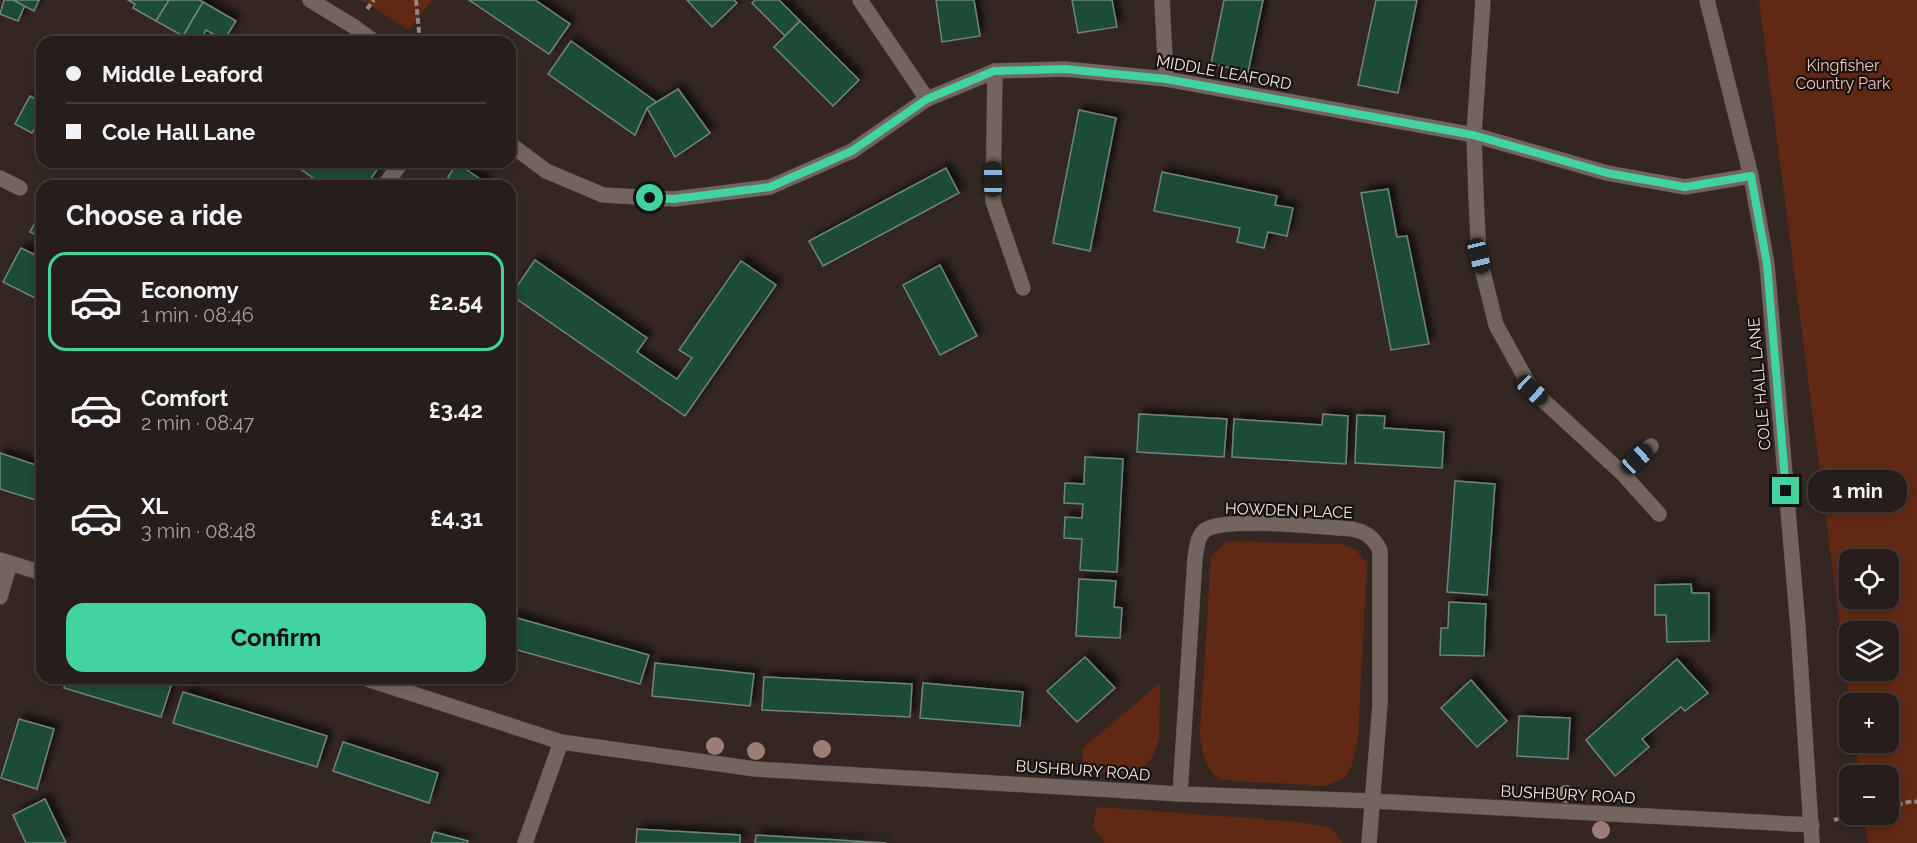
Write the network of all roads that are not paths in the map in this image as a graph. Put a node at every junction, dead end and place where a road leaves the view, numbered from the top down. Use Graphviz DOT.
graph roads {
  1 [pos="310,0"];
  2 [pos="860,0"];
  3 [pos="1161,0"];
  4 [pos="1483,0"];
  5 [pos="1707,0"];
  6 [pos="366,36"];
  7 [pos="994,71"];
  8 [pos="1166,79"];
  9 [pos="927,99"];
  10 [pos="1473,135"];
  11 [pos="516,148"];
  12 [pos="1751,176"];
  13 [pos="0,178"];
  14 [pos="20,188"];
  15 [pos="1023,288"];
  16 [pos="1651,446"];
  17 [pos="1622,473"];
  18 [pos="1659,514"];
  19 [pos="5,561"];
  20 [pos="36,571"];
  21 [pos="0,597"];
  22 [pos="382,684"];
  23 [pos="561,742"];
  24 [pos="1180,794"];
  25 [pos="1373,801"];
  26 [pos="1812,825"];
  27 [pos="525,843"];
  28 [pos="1368,843"];
  29 [pos="1812,843"];
  1 -- 6 [label="street"];
  2 -- 9 [label="street"];
  3 -- 8 [label="street"];
  4 -- 10 [label="street"];
  5 -- 12 [label="street, COLE HALL LANE"];
  7 -- 8 [label="street, MIDDLE LEAFORD"];
  7 -- 9 [label="street, MIDDLE LEAFORD"];
  7 -- 15 [label="street"];
  8 -- 10 [label="street, MIDDLE LEAFORD"];
  9 -- 11 [label="street, MIDDLE LEAFORD"];
  10 -- 12 [label="street, MIDDLE LEAFORD"];
  10 -- 17 [label="street"];
  12 -- 26 [label="street, COLE HALL LANE"];
  13 -- 14 [label="street"];
  16 -- 17 [label="street"];
  17 -- 18 [label="street"];
  19 -- 20 [label="street"];
  19 -- 21 [label="street"];
  22 -- 23 [label="street, BUSHBURY ROAD"];
  23 -- 24 [label="street, BUSHBURY ROAD"];
  23 -- 27 [label="street"];
  24 -- 25 [label="street, BUSHBURY ROAD"];
  24 -- 25 [label="street, HOWDEN PLACE"];
  25 -- 26 [label="street, BUSHBURY ROAD"];
  25 -- 28 [label="street"];
  26 -- 29 [label="street, COLE HALL LANE"];
}
